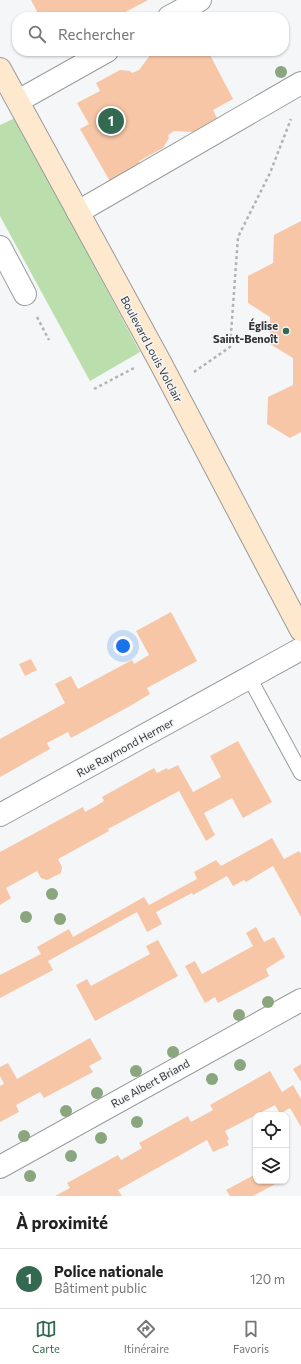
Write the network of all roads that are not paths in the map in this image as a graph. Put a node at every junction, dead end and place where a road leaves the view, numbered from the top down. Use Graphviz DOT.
graph roads {
  1 [pos="200,0"];
  2 [pos="178,12"];
  3 [pos="98,56"];
  4 [pos="0,69"];
  5 [pos="301,83"];
  6 [pos="18,101"];
  7 [pos="78,212"];
  8 [pos="0,247"];
  9 [pos="25,294"];
  10 [pos="301,630"];
  11 [pos="301,649"];
  12 [pos="250,678"];
  13 [pos="301,773"];
  14 [pos="0,815"];
  15 [pos="301,1000"];
  16 [pos="0,1167"];
  1 -- 2 [label="street"];
  3 -- 6 [label="street"];
  4 -- 6 [label="street, Boulevard Louis Volclair"];
  5 -- 7 [label="street"];
  6 -- 7 [label="street, Boulevard Louis Volclair"];
  7 -- 10 [label="street, Boulevard Louis Volclair"];
  8 -- 9 [label="street"];
  11 -- 12 [label="street, Rue Raymond Hermer"];
  12 -- 13 [label="lane"];
  12 -- 14 [label="street, Rue Raymond Hermer"];
  15 -- 16 [label="street, Rue Albert Briand"];
}
